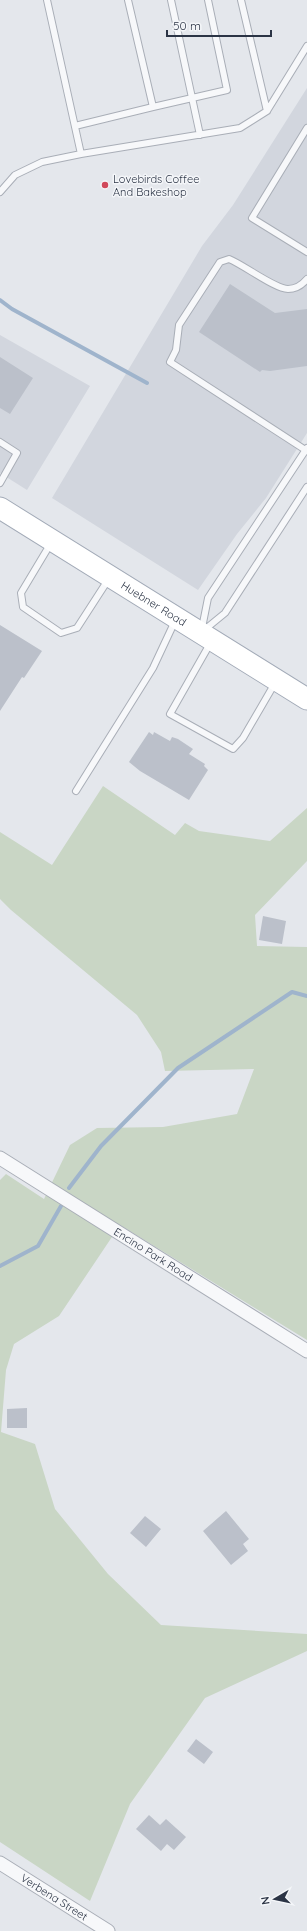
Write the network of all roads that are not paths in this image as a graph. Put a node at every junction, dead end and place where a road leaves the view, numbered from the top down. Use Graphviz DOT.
graph roads {
  1 [pos="47,0"];
  2 [pos="128,0"];
  3 [pos="171,0"];
  4 [pos="208,0"];
  5 [pos="241,0"];
  6 [pos="307,46"];
  7 [pos="192,99"];
  8 [pos="153,107"];
  9 [pos="266,111"];
  10 [pos="75,126"];
  11 [pos="307,128"];
  12 [pos="200,135"];
  13 [pos="81,154"];
  14 [pos="0,192"];
  15 [pos="307,252"];
  16 [pos="307,280"];
  17 [pos="0,442"];
  18 [pos="307,450"];
  19 [pos="0,483"];
  20 [pos="307,487"];
  21 [pos="0,508"];
  22 [pos="52,541"];
  23 [pos="110,576"];
  24 [pos="176,618"];
  25 [pos="206,637"];
  26 [pos="276,680"];
  27 [pos="307,699"];
  28 [pos="76,792"];
  29 [pos="0,1158"];
  30 [pos="307,1351"];
  31 [pos="0,1863"];
  32 [pos="108,1931"];
  1 -- 10 [label="lane"];
  2 -- 8 [label="lane"];
  3 -- 7 [label="lane"];
  4 -- 7 [label="lane"];
  5 -- 9 [label="lane"];
  6 -- 9 [label="lane"];
  7 -- 8 [label="lane"];
  7 -- 12 [label="lane"];
  8 -- 10 [label="lane"];
  9 -- 12 [label="lane"];
  10 -- 13 [label="lane"];
  11 -- 15 [label="lane"];
  12 -- 13 [label="lane"];
  13 -- 14 [label="lane"];
  16 -- 18 [label="lane"];
  17 -- 19 [label="lane"];
  18 -- 25 [label="lane"];
  20 -- 25 [label="lane"];
  21 -- 22 [label="main road, Huebner Road"];
  22 -- 23 [label="main road, Huebner Road"];
  22 -- 23 [label="lane"];
  23 -- 24 [label="main road, Huebner Road"];
  24 -- 25 [label="main road, Huebner Road"];
  24 -- 28 [label="lane"];
  25 -- 26 [label="main road, Huebner Road"];
  25 -- 26 [label="lane"];
  26 -- 27 [label="main road, Huebner Road"];
  29 -- 30 [label="street, Encino Park Road"];
  31 -- 32 [label="street, Verbena Street"];
}
